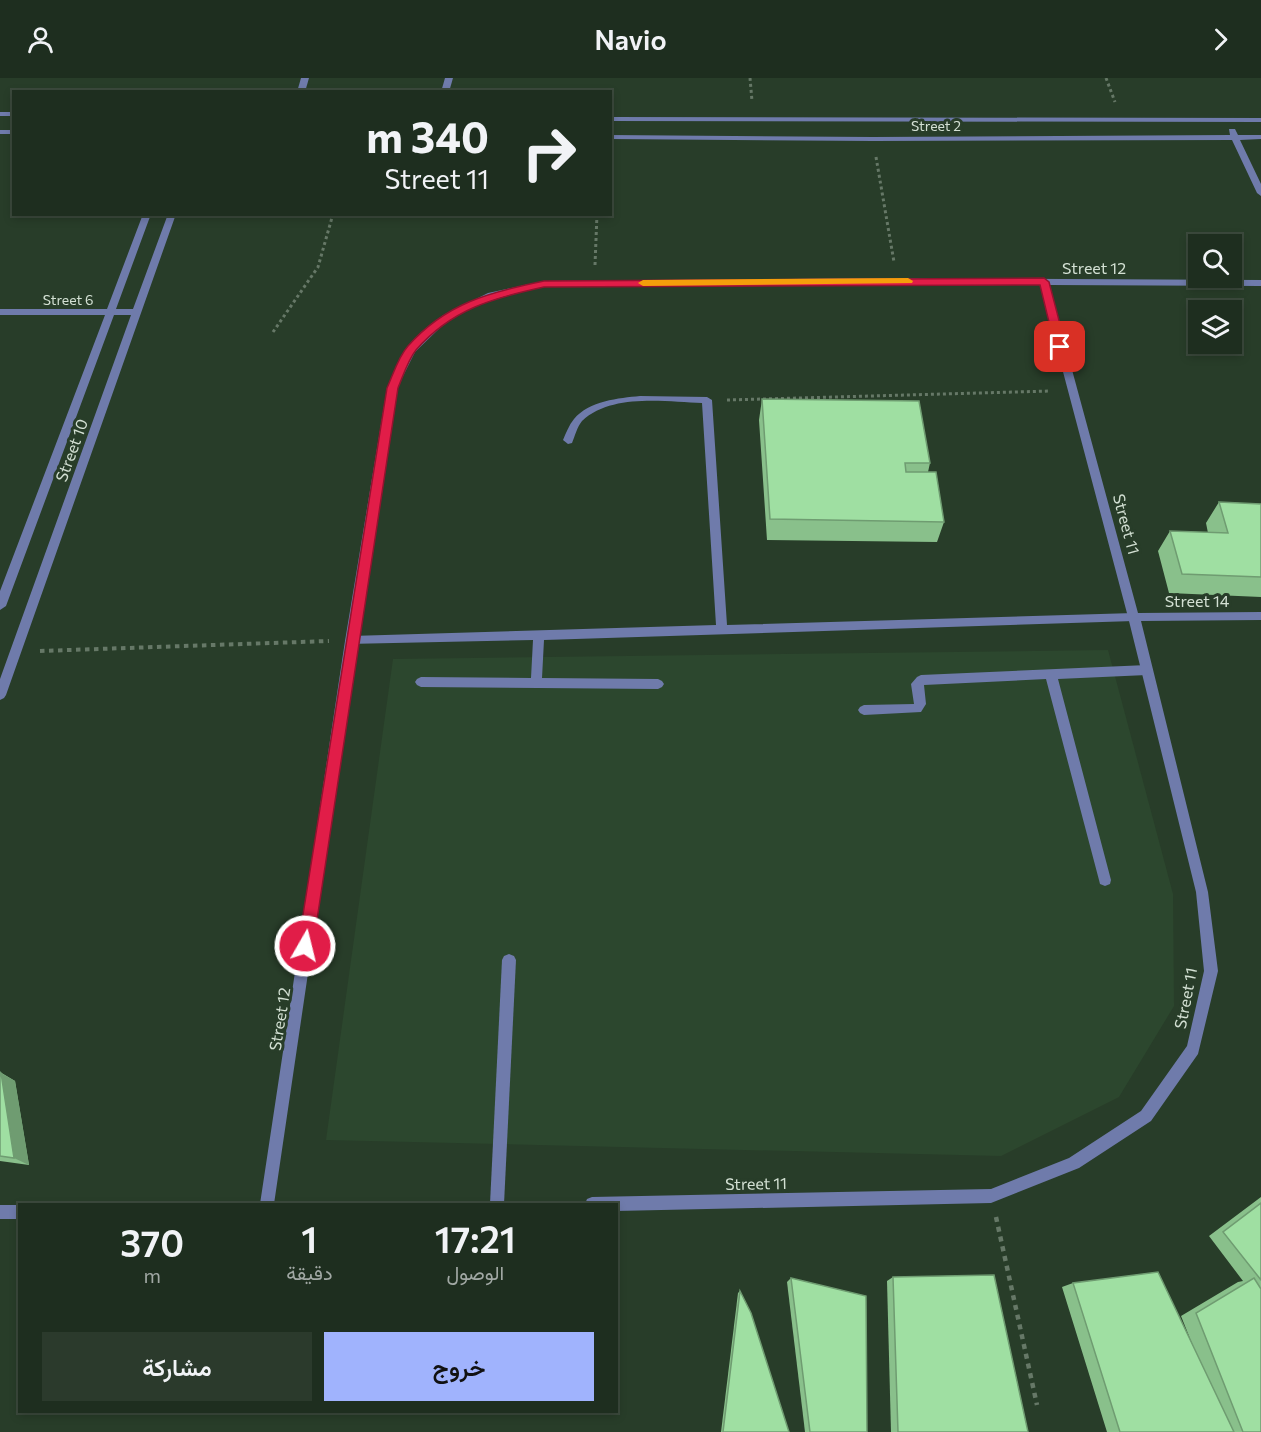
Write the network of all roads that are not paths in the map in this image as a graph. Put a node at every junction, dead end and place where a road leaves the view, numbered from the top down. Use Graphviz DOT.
graph roads {
  1 [pos="612,119"];
  2 [pos="1227,120"];
  3 [pos="1261,120"];
  4 [pos="612,137"];
  5 [pos="1235,137"];
  6 [pos="1261,137"];
  7 [pos="1261,193"];
  8 [pos="146,216"];
  9 [pos="170,216"];
  10 [pos="1044,282"];
  11 [pos="1261,283"];
  12 [pos="0,312"];
  13 [pos="109,312"];
  14 [pos="136,312"];
  15 [pos="568,440"];
  16 [pos="0,606"];
  17 [pos="1261,616"];
  18 [pos="1134,617"];
  19 [pos="722,629"];
  20 [pos="539,635"];
  21 [pos="351,640"];
  22 [pos="1147,670"];
  23 [pos="1051,675"];
  24 [pos="421,682"];
  25 [pos="536,683"];
  26 [pos="658,684"];
  27 [pos="0,695"];
  28 [pos="864,710"];
  29 [pos="1105,880"];
  30 [pos="509,960"];
  31 [pos="267,1203"];
  32 [pos="497,1203"];
  33 [pos="618,1203"];
  34 [pos="0,1212"];
  35 [pos="18,1212"];
  1 -- 2 [label="street, Street 2"];
  2 -- 3 [label="street, Street 2"];
  2 -- 5 [label="street"];
  4 -- 5 [label="street, Street 2"];
  5 -- 6 [label="street, Street 2"];
  5 -- 7 [label="street"];
  8 -- 13 [label="street, Street 10"];
  9 -- 14 [label="street, Street 10"];
  10 -- 11 [label="street, Street 12"];
  10 -- 18 [label="street, Street 11"];
  10 -- 21 [label="street, Street 12"];
  12 -- 13 [label="street, Street 6"];
  13 -- 14 [label="street, Street 6"];
  13 -- 16 [label="street, Street 10"];
  14 -- 27 [label="street, Street 10"];
  15 -- 19 [label="street"];
  17 -- 18 [label="street, Street 14"];
  18 -- 19 [label="street, Street 14"];
  18 -- 22 [label="street, Street 11"];
  19 -- 20 [label="street, Street 14"];
  20 -- 21 [label="street, Street 14"];
  20 -- 25 [label="street"];
  21 -- 31 [label="street, Street 12"];
  22 -- 23 [label="street"];
  22 -- 33 [label="street, Street 11"];
  23 -- 28 [label="street"];
  23 -- 29 [label="street"];
  24 -- 25 [label="street"];
  25 -- 26 [label="street"];
  30 -- 32 [label="street"];
  34 -- 35 [label="street"];
}
